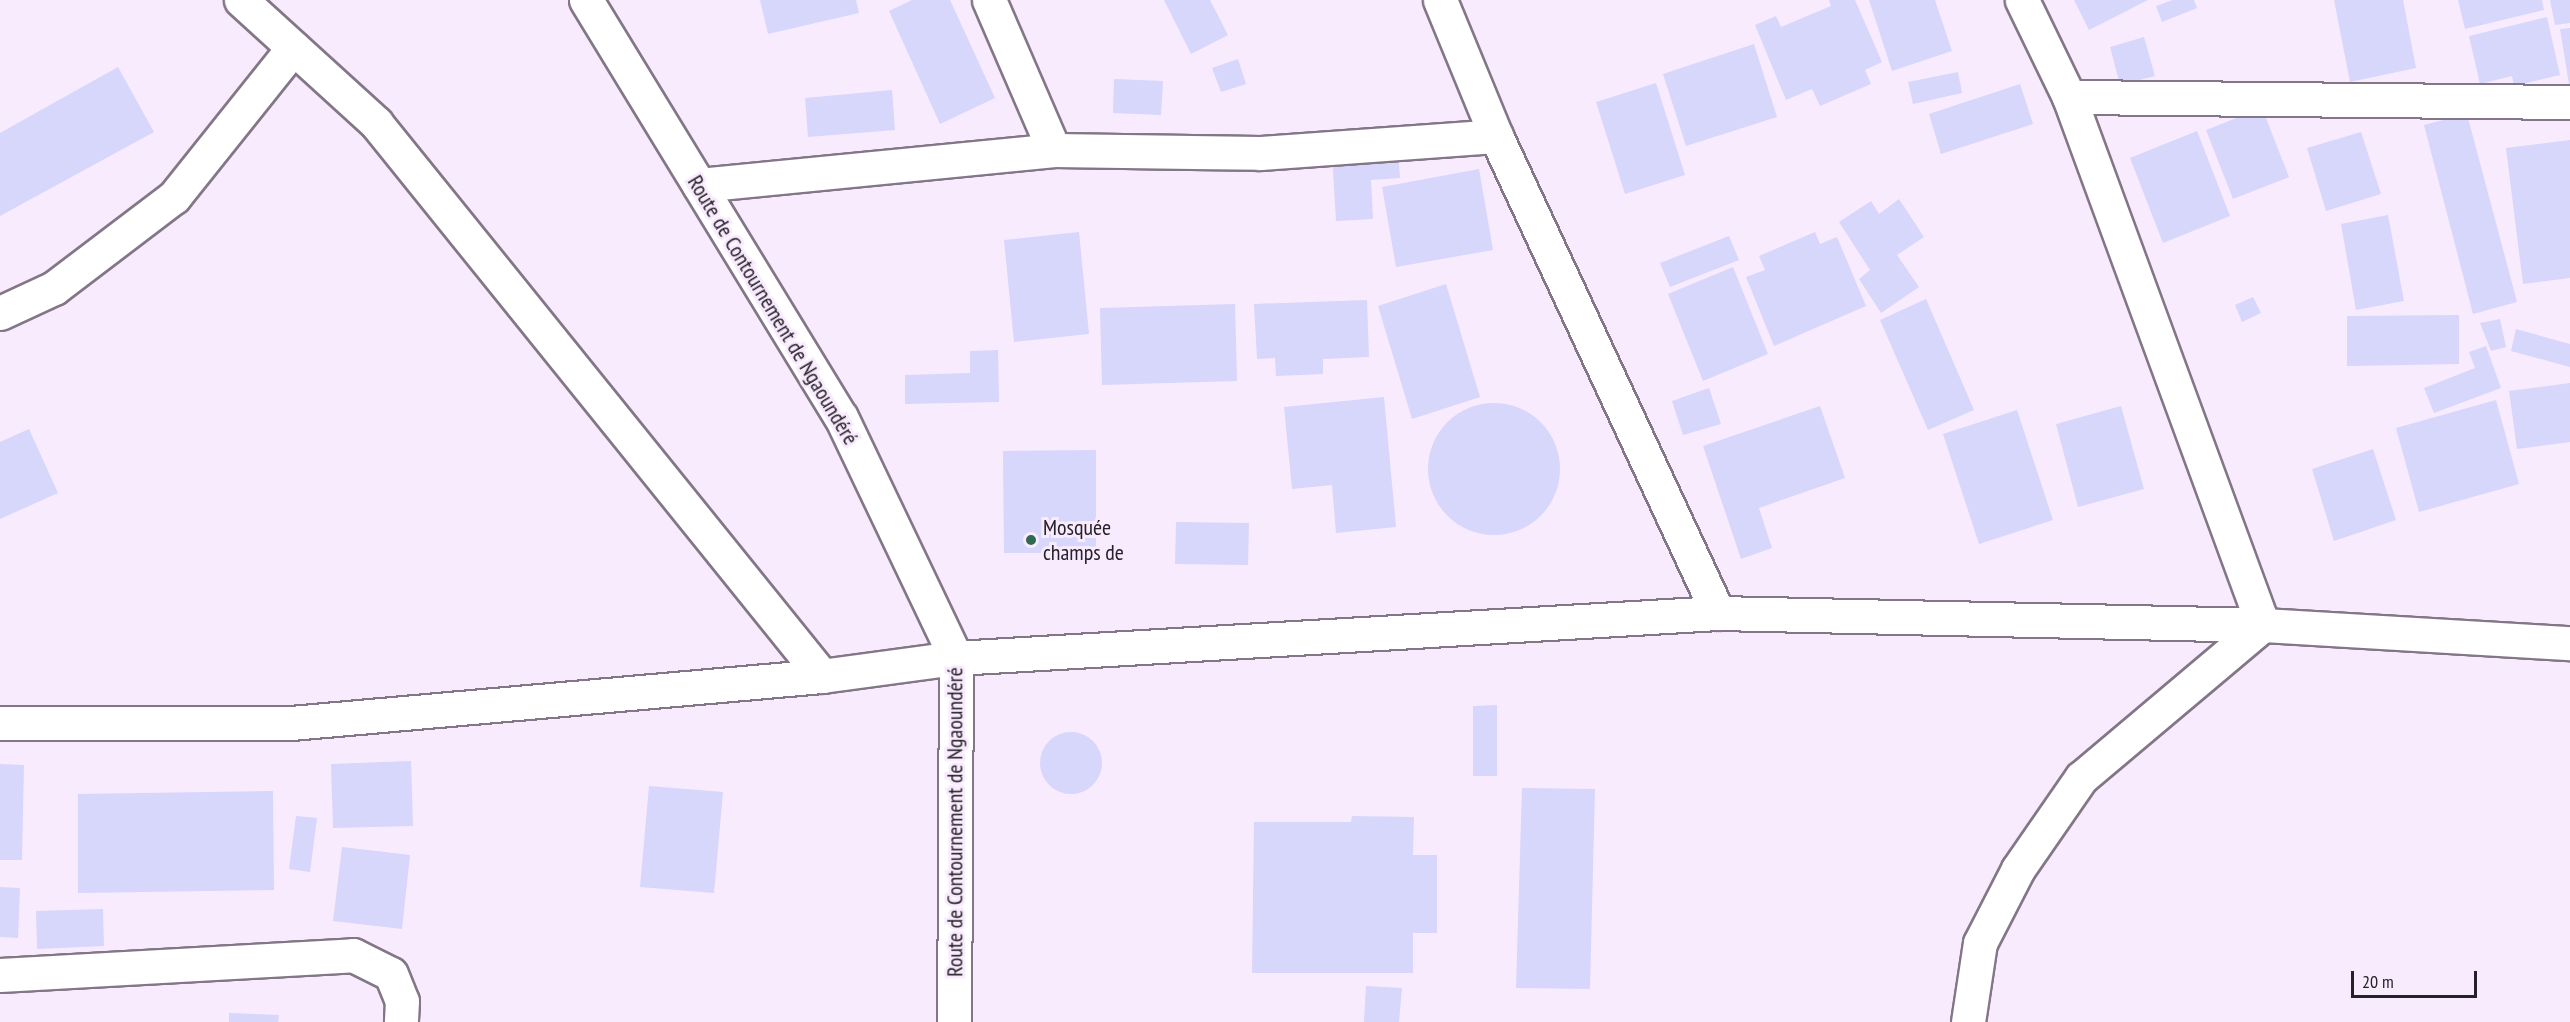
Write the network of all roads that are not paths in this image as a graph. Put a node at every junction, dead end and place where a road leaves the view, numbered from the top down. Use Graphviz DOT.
graph roads {
  1 [pos="241,0"];
  2 [pos="586,0"];
  3 [pos="989,0"];
  4 [pos="1440,0"];
  5 [pos="2022,0"];
  6 [pos="293,48"];
  7 [pos="2069,97"];
  8 [pos="2570,102"];
  9 [pos="1496,136"];
  10 [pos="1054,150"];
  11 [pos="699,185"];
  12 [pos="0,313"];
  13 [pos="1718,613"];
  14 [pos="2263,625"];
  15 [pos="2570,643"];
  16 [pos="956,658"];
  17 [pos="822,676"];
  18 [pos="0,723"];
  19 [pos="0,975"];
  20 [pos="401,1022"];
  21 [pos="954,1022"];
  22 [pos="1968,1022"];
  1 -- 6 [label="street"];
  2 -- 11 [label="street, Route de Contournement de Ngaoundéré"];
  3 -- 10 [label="street"];
  4 -- 9 [label="street"];
  5 -- 7 [label="street"];
  6 -- 12 [label="street"];
  6 -- 17 [label="street"];
  7 -- 8 [label="street"];
  7 -- 14 [label="street"];
  9 -- 10 [label="street"];
  9 -- 13 [label="street"];
  10 -- 11 [label="street"];
  11 -- 16 [label="street, Route de Contournement de Ngaoundéré"];
  13 -- 14 [label="street"];
  13 -- 16 [label="street"];
  14 -- 15 [label="street"];
  14 -- 22 [label="street"];
  16 -- 17 [label="street"];
  16 -- 21 [label="street, Route de Contournement de Ngaoundéré"];
  17 -- 18 [label="street"];
  19 -- 20 [label="street"];
}
